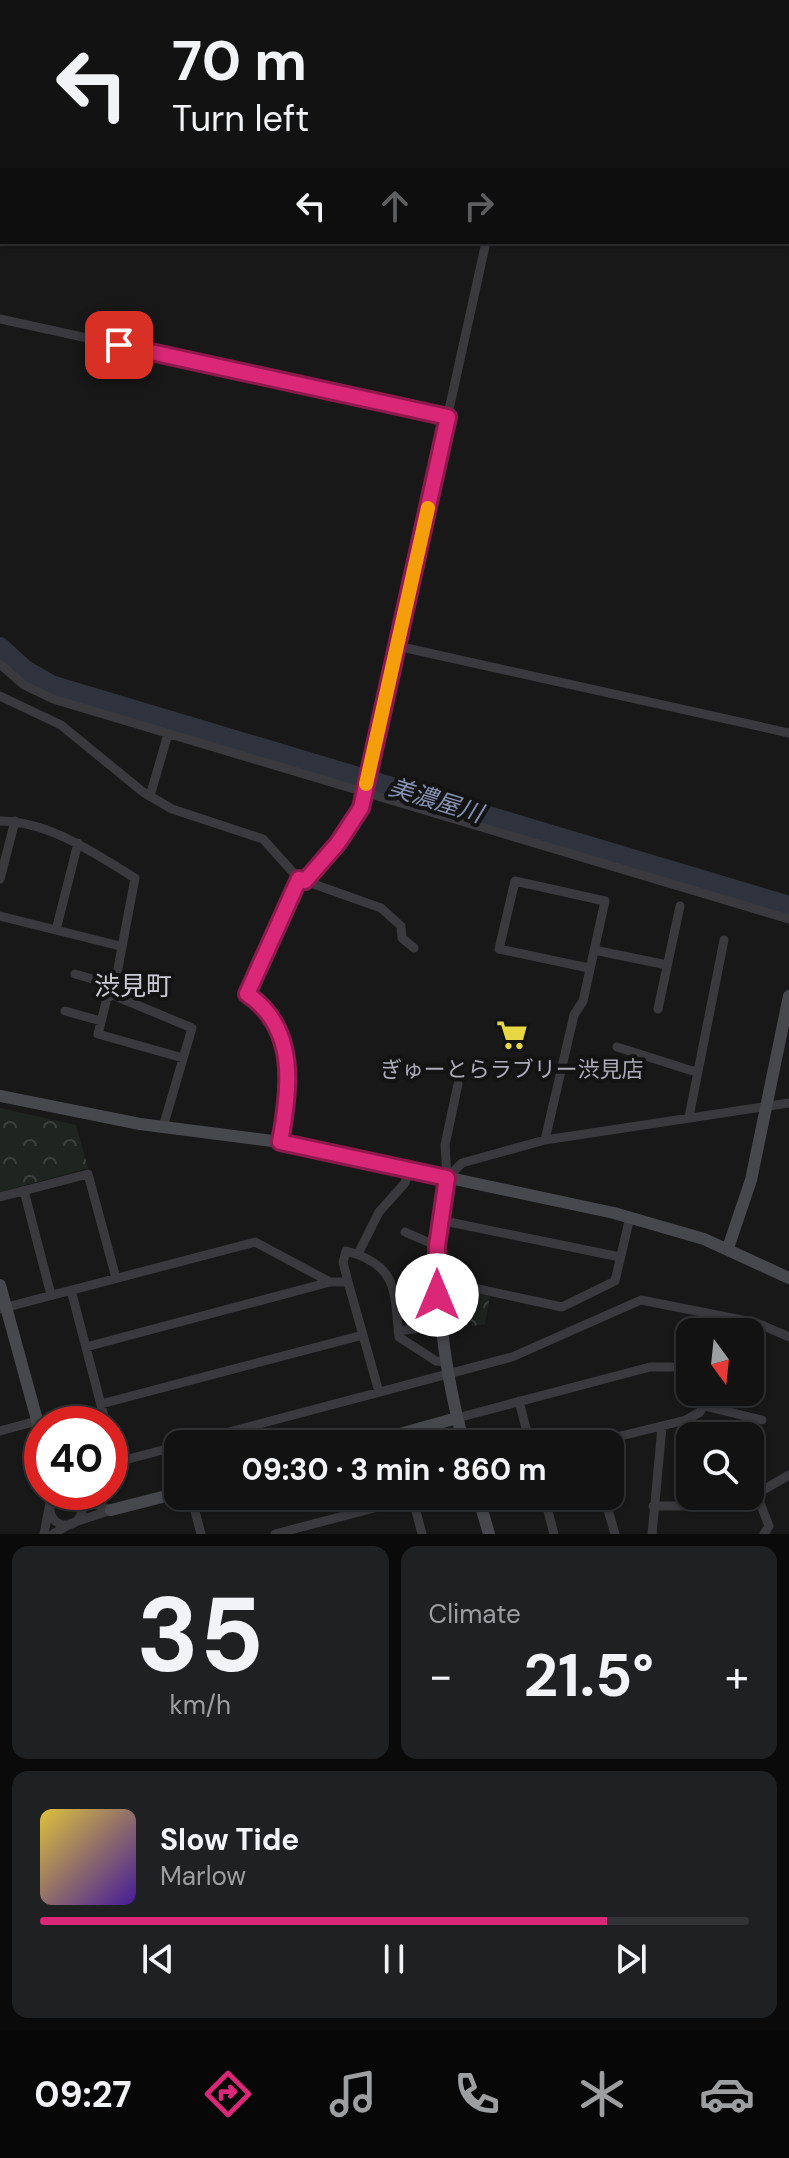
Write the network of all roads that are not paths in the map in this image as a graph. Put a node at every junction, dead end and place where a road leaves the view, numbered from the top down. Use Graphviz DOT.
graph roads {
  1 [pos="486,244"];
  2 [pos="0,319"];
  3 [pos="448,417"];
  4 [pos="397,646"];
  5 [pos="1,666"];
  6 [pos="0,696"];
  7 [pos="789,733"];
  8 [pos="168,734"];
  9 [pos="364,791"];
  10 [pos="150,796"];
  11 [pos="0,821"];
  12 [pos="15,821"];
  13 [pos="78,843"];
  14 [pos="0,879"];
  15 [pos="302,880"];
  16 [pos="680,906"];
  17 [pos="0,916"];
  18 [pos="789,919"];
  19 [pos="56,930"];
  20 [pos="724,940"];
  21 [pos="120,946"];
  22 [pos="414,948"];
  23 [pos="594,950"];
  24 [pos="667,965"];
  25 [pos="589,968"];
  26 [pos="75,974"];
  27 [pos="113,990"];
  28 [pos="789,996"];
  29 [pos="658,1009"];
  30 [pos="65,1011"];
  31 [pos="101,1021"];
  32 [pos="617,1047"];
  33 [pos="183,1058"];
  34 [pos="696,1072"];
  35 [pos="458,1084"];
  36 [pos="0,1096"];
  37 [pos="789,1103"];
  38 [pos="765,1106"];
  39 [pos="689,1117"];
  40 [pos="163,1127"];
  41 [pos="545,1140"];
  42 [pos="280,1142"];
  43 [pos="409,1168"];
  44 [pos="447,1178"];
  45 [pos="24,1191"];
  46 [pos="0,1197"];
  47 [pos="630,1217"];
  48 [pos="439,1220"];
  49 [pos="405,1232"];
  50 [pos="437,1246"];
  51 [pos="728,1248"];
  52 [pos="358,1254"];
  53 [pos="620,1257"];
  54 [pos="116,1278"];
  55 [pos="789,1278"];
  56 [pos="437,1280"];
  57 [pos="330,1282"];
  58 [pos="348,1282"];
  59 [pos="0,1285"];
  60 [pos="71,1290"];
  61 [pos="51,1295"];
  62 [pos="3,1308"];
  63 [pos="720,1318"];
  64 [pos="439,1325"];
  65 [pos="764,1326"];
  66 [pos="398,1331"];
  67 [pos="363,1335"];
  68 [pos="789,1337"];
  69 [pos="86,1347"];
  70 [pos="676,1367"];
  71 [pos="447,1368"];
  72 [pos="379,1392"];
  73 [pos="519,1401"];
  74 [pos="101,1404"];
  75 [pos="32,1406"];
  76 [pos="704,1406"];
  77 [pos="457,1418"];
  78 [pos="762,1420"];
  79 [pos="24,1425"];
  80 [pos="662,1427"];
  81 [pos="237,1430"];
  82 [pos="425,1430"];
  83 [pos="460,1430"];
  84 [pos="526,1430"];
  85 [pos="0,1431"];
  86 [pos="624,1436"];
  87 [pos="164,1450"];
  88 [pos="128,1459"];
  89 [pos="789,1475"];
  90 [pos="764,1491"];
  91 [pos="164,1497"];
  92 [pos="676,1504"];
  93 [pos="128,1506"];
  94 [pos="653,1506"];
  95 [pos="49,1510"];
  96 [pos="51,1510"];
  97 [pos="81,1510"];
  98 [pos="111,1510"];
  99 [pos="195,1510"];
  100 [pos="364,1510"];
  101 [pos="416,1510"];
  102 [pos="482,1510"];
  103 [pos="548,1510"];
  104 [pos="608,1510"];
  105 [pos="763,1510"];
  106 [pos="72,1523"];
  107 [pos="44,1534"];
  108 [pos="53,1534"];
  109 [pos="201,1534"];
  110 [pos="275,1534"];
  111 [pos="422,1534"];
  112 [pos="489,1534"];
  113 [pos="554,1534"];
  114 [pos="615,1534"];
  115 [pos="652,1534"];
  116 [pos="764,1534"];
  1 -- 3 [label="street"];
  2 -- 3 [label="street"];
  3 -- 4 [label="street"];
  4 -- 7 [label="street"];
  4 -- 9 [label="street"];
  5 -- 8 [label="street"];
  6 -- 10 [label="street"];
  8 -- 9 [label="street"];
  8 -- 10 [label="street"];
  9 -- 15 [label="street"];
  9 -- 18 [label="street"];
  10 -- 15 [label="street"];
  11 -- 12 [label="street"];
  12 -- 13 [label="street"];
  12 -- 14 [label="street"];
  13 -- 19 [label="street"];
  13 -- 21 [label="street"];
  15 -- 22 [label="street"];
  15 -- 42 [label="street"];
  16 -- 24 [label="street"];
  17 -- 19 [label="street"];
  19 -- 21 [label="street"];
  20 -- 34 [label="street"];
  21 -- 27 [label="street"];
  23 -- 24 [label="street"];
  23 -- 25 [label="street"];
  23 -- 25 [label="street"];
  24 -- 29 [label="street"];
  25 -- 41 [label="street"];
  26 -- 27 [label="street"];
  27 -- 31 [label="street"];
  27 -- 33 [label="street"];
  28 -- 38 [label="street"];
  30 -- 31 [label="street"];
  31 -- 33 [label="street"];
  32 -- 34 [label="street"];
  33 -- 40 [label="street"];
  34 -- 39 [label="street"];
  35 -- 44 [label="street"];
  36 -- 40 [label="street"];
  37 -- 38 [label="street"];
  38 -- 39 [label="street"];
  38 -- 51 [label="street"];
  39 -- 41 [label="street"];
  40 -- 42 [label="street"];
  41 -- 44 [label="street"];
  42 -- 43 [label="street"];
  43 -- 44 [label="street"];
  43 -- 52 [label="street"];
  44 -- 47 [label="street"];
  44 -- 48 [label="street"];
  45 -- 46 [label="street"];
  45 -- 54 [label="street"];
  45 -- 61 [label="street"];
  47 -- 51 [label="street"];
  47 -- 53 [label="street"];
  48 -- 50 [label="street"];
  48 -- 53 [label="street"];
  49 -- 50 [label="street"];
  50 -- 56 [label="street"];
  51 -- 55 [label="street"];
  52 -- 58 [label="street"];
  52 -- 66 [label="street"];
  53 -- 56 [label="street"];
  54 -- 57 [label="street"];
  54 -- 60 [label="street"];
  56 -- 64 [label="street"];
  57 -- 58 [label="street"];
  57 -- 69 [label="street"];
  58 -- 67 [label="street"];
  59 -- 62 [label="street"];
  60 -- 61 [label="street"];
  60 -- 69 [label="street"];
  61 -- 62 [label="street"];
  62 -- 75 [label="street"];
  63 -- 71 [label="street"];
  64 -- 66 [label="street"];
  64 -- 71 [label="street"];
  65 -- 68 [label="street"];
  66 -- 71 [label="street"];
  67 -- 72 [label="street"];
  67 -- 74 [label="street"];
  69 -- 74 [label="street"];
  70 -- 73 [label="street"];
  71 -- 72 [label="street"];
  71 -- 77 [label="street"];
  72 -- 81 [label="street"];
  73 -- 77 [label="street"];
  73 -- 84 [label="street"];
  76 -- 78 [label="street"];
  76 -- 80 [label="street"];
  77 -- 82 [label="street"];
  77 -- 83 [label="street"];
  79 -- 85 [label="street"];
  80 -- 86 [label="street"];
  80 -- 94 [label="street"];
  87 -- 88 [label="street"];
  89 -- 90 [label="street"];
  91 -- 93 [label="street"];
  92 -- 94 [label="street"];
  94 -- 115 [label="street"];
  95 -- 107 [label="street"];
  96 -- 106 [label="street"];
  97 -- 106 [label="street"];
  98 -- 106 [label="street"];
  99 -- 109 [label="street"];
  100 -- 110 [label="street"];
  101 -- 111 [label="street"];
  102 -- 112 [label="street"];
  103 -- 113 [label="street"];
  104 -- 114 [label="street"];
  105 -- 116 [label="street"];
  106 -- 108 [label="street"];
}
